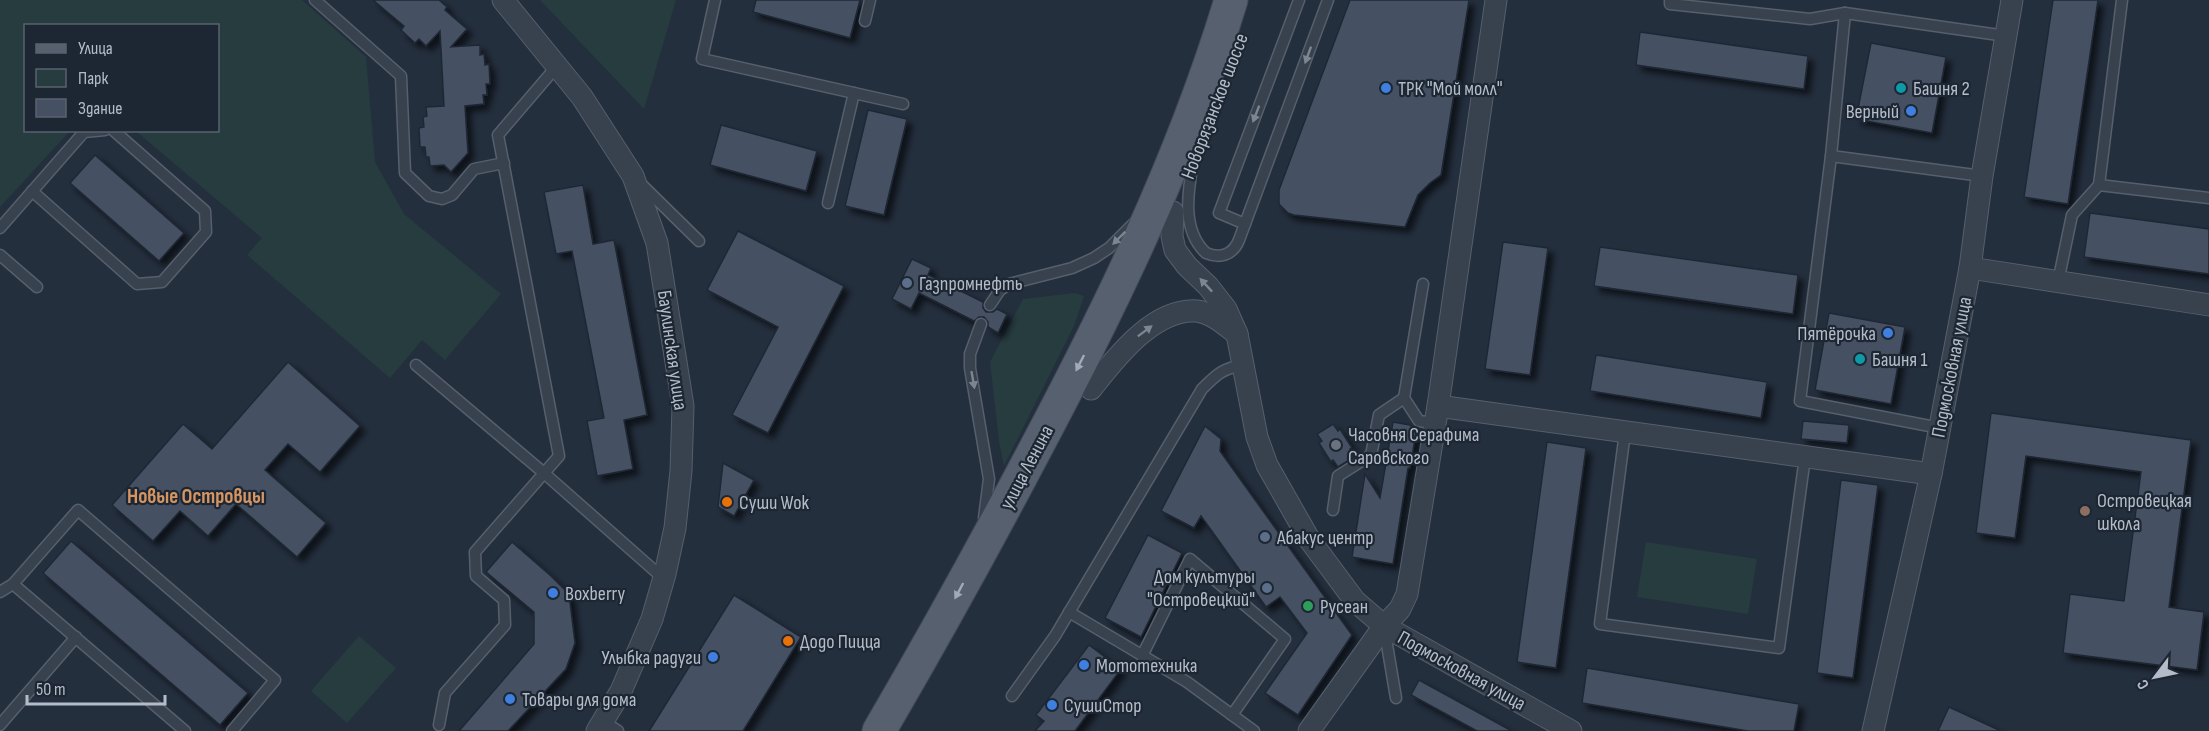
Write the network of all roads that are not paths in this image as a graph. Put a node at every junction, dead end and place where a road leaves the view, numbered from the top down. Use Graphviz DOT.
graph roads {
  1 [pos="315,0"];
  2 [pos="503,0"];
  3 [pos="715,0"];
  4 [pos="870,0"];
  5 [pos="1231,0"];
  6 [pos="1253,0"];
  7 [pos="1299,0"];
  8 [pos="1328,0"];
  9 [pos="1496,0"];
  10 [pos="1671,0"];
  11 [pos="2012,0"];
  12 [pos="2122,0"];
  13 [pos="1845,14"];
  14 [pos="865,21"];
  15 [pos="2006,36"];
  16 [pos="557,66"];
  17 [pos="854,93"];
  18 [pos="903,104"];
  19 [pos="84,132"];
  20 [pos="115,132"];
  21 [pos="1831,156"];
  22 [pos="1193,162"];
  23 [pos="504,163"];
  24 [pos="633,176"];
  25 [pos="1982,176"];
  26 [pos="2099,185"];
  27 [pos="32,191"];
  28 [pos="2209,198"];
  29 [pos="828,203"];
  30 [pos="1166,204"];
  31 [pos="1245,224"];
  32 [pos="0,228"];
  33 [pos="699,241"];
  34 [pos="0,255"];
  35 [pos="1970,268"];
  36 [pos="2058,282"];
  37 [pos="1423,284"];
  38 [pos="37,287"];
  39 [pos="990,305"];
  40 [pos="2209,305"];
  41 [pos="981,324"];
  42 [pos="1238,334"];
  43 [pos="416,365"];
  44 [pos="1244,365"];
  45 [pos="1091,389"];
  46 [pos="1404,399"];
  47 [pos="1436,414"];
  48 [pos="1940,428"];
  49 [pos="1626,432"];
  50 [pos="1805,457"];
  51 [pos="544,473"];
  52 [pos="1931,474"];
  53 [pos="1333,510"];
  54 [pos="977,559"];
  55 [pos="664,579"];
  56 [pos="13,584"];
  57 [pos="0,592"];
  58 [pos="1070,612"];
  59 [pos="1384,626"];
  60 [pos="76,637"];
  61 [pos="1142,656"];
  62 [pos="1012,696"];
  63 [pos="1396,698"];
  64 [pos="1232,715"];
  65 [pos="0,725"];
  66 [pos="239,728"];
  67 [pos="606,728"];
  68 [pos="440,729"];
  69 [pos="185,731"];
  70 [pos="879,731"];
  71 [pos="904,731"];
  72 [pos="1254,731"];
  73 [pos="1309,731"];
  74 [pos="1571,731"];
  75 [pos="1873,731"];
  1 -- 23 [label="lane"];
  2 -- 16 [label="street, Баулинская улица"];
  3 -- 17 [label="lane"];
  4 -- 14 [label="lane"];
  5 -- 30 [label="main road, Новорязанское шоссе"];
  6 -- 22 [label="main road, Новорязанское шоссе"];
  7 -- 31 [label="lane, one-way"];
  8 -- 31 [label="lane, one-way"];
  9 -- 47 [label="street"];
  10 -- 13 [label="lane"];
  11 -- 15 [label="street, Подмосковная улица"];
  12 -- 26 [label="lane"];
  13 -- 15 [label="lane"];
  13 -- 21 [label="lane"];
  15 -- 25 [label="street, Подмосковная улица"];
  16 -- 23 [label="lane"];
  16 -- 24 [label="street, Баулинская улица"];
  17 -- 18 [label="lane"];
  17 -- 29 [label="lane"];
  19 -- 27 [label="lane"];
  20 -- 27 [label="lane"];
  21 -- 25 [label="lane"];
  21 -- 48 [label="lane"];
  22 -- 30 [label="main road, Новорязанское шоссе"];
  22 -- 31 [label="lane"];
  23 -- 51 [label="lane"];
  24 -- 33 [label="lane"];
  24 -- 55 [label="street, Баулинская улица"];
  25 -- 35 [label="street, Подмосковная улица"];
  26 -- 28 [label="lane"];
  26 -- 36 [label="lane"];
  27 -- 32 [label="lane"];
  30 -- 39 [label="lane, one-way"];
  42 -- 30 [label="street, Подмосковная улица, one-way"];
  30 -- 45 [label="main road, улица Ленина"];
  30 -- 54 [label="main road, улица Ленина, one-way"];
  34 -- 38 [label="lane"];
  35 -- 36 [label="street"];
  35 -- 48 [label="street, Подмосковная улица"];
  36 -- 40 [label="street"];
  37 -- 46 [label="lane"];
  41 -- 54 [label="lane, one-way"];
  42 -- 44 [label="street, Подмосковная улица"];
  45 -- 42 [label="street, one-way"];
  43 -- 51 [label="lane"];
  44 -- 58 [label="lane"];
  44 -- 59 [label="street, Подмосковная улица"];
  45 -- 71 [label="main road, улица Ленина"];
  46 -- 47 [label="lane"];
  46 -- 53 [label="lane"];
  47 -- 49 [label="street"];
  47 -- 59 [label="street"];
  48 -- 52 [label="street, Подмосковная улица"];
  49 -- 50 [label="street"];
  49 -- 50 [label="lane"];
  50 -- 52 [label="street"];
  51 -- 55 [label="lane"];
  51 -- 68 [label="lane"];
  52 -- 75 [label="street, Подмосковная улица"];
  54 -- 70 [label="main road, улица Ленина, one-way"];
  55 -- 67 [label="street, Баулинская улица"];
  56 -- 57 [label="lane"];
  56 -- 60 [label="lane"];
  56 -- 66 [label="lane"];
  58 -- 61 [label="lane"];
  58 -- 62 [label="lane"];
  59 -- 63 [label="lane"];
  59 -- 73 [label="street"];
  59 -- 74 [label="street, Подмосковная улица"];
  60 -- 65 [label="lane"];
  60 -- 69 [label="lane"];
  61 -- 64 [label="lane"];
  61 -- 64 [label="lane"];
  64 -- 72 [label="lane"];
}
